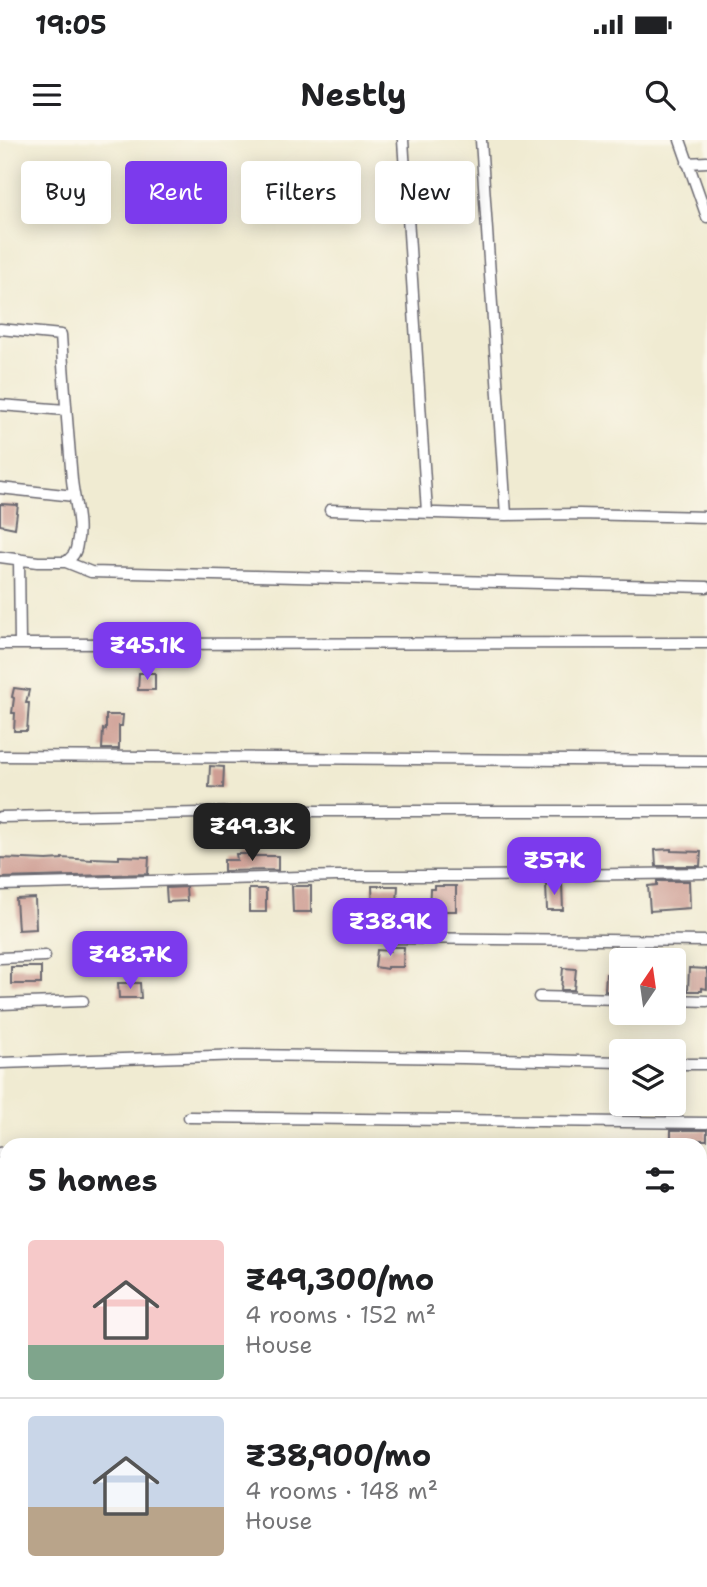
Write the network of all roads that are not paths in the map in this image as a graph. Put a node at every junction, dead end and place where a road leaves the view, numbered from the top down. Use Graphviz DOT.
graph roads {
  1 [pos="404,140"];
  2 [pos="481,140"];
  3 [pos="680,140"];
  4 [pos="707,162"];
  5 [pos="687,163"];
  6 [pos="707,217"];
  7 [pos="0,329"];
  8 [pos="0,405"];
  9 [pos="66,410"];
  10 [pos="0,488"];
  11 [pos="74,496"];
  12 [pos="330,510"];
  13 [pos="427,512"];
  14 [pos="506,515"];
  15 [pos="707,517"];
  16 [pos="0,557"];
  17 [pos="19,559"];
  18 [pos="66,562"];
  19 [pos="707,587"];
  20 [pos="707,643"];
  21 [pos="0,644"];
  22 [pos="20,644"];
  23 [pos="0,755"];
  24 [pos="707,761"];
  25 [pos="707,811"];
  26 [pos="0,817"];
  27 [pos="707,873"];
  28 [pos="0,885"];
  29 [pos="396,938"];
  30 [pos="707,941"];
  31 [pos="45,956"];
  32 [pos="0,958"];
  33 [pos="539,997"];
  34 [pos="609,999"];
  35 [pos="686,1000"];
  36 [pos="707,1001"];
  37 [pos="83,1002"];
  38 [pos="0,1004"];
  39 [pos="609,1062"];
  40 [pos="0,1063"];
  41 [pos="686,1064"];
  42 [pos="707,1064"];
  43 [pos="189,1117"];
  44 [pos="707,1123"];
  1 -- 13 [label="street"];
  2 -- 14 [label="street"];
  3 -- 5 [label="street"];
  4 -- 5 [label="street"];
  5 -- 6 [label="street"];
  7 -- 9 [label="street"];
  8 -- 9 [label="street"];
  9 -- 11 [label="street"];
  10 -- 11 [label="street"];
  11 -- 18 [label="street"];
  12 -- 13 [label="street"];
  13 -- 14 [label="street"];
  14 -- 15 [label="street"];
  16 -- 17 [label="street"];
  17 -- 18 [label="street"];
  17 -- 22 [label="street"];
  18 -- 19 [label="street"];
  20 -- 22 [label="street"];
  21 -- 22 [label="street"];
  23 -- 24 [label="street"];
  25 -- 26 [label="street"];
  27 -- 28 [label="street"];
  29 -- 30 [label="street"];
  31 -- 32 [label="street"];
  33 -- 34 [label="street"];
  35 -- 36 [label="street"];
  37 -- 38 [label="street"];
  39 -- 40 [label="street"];
  41 -- 42 [label="street"];
  43 -- 44 [label="street"];
}
